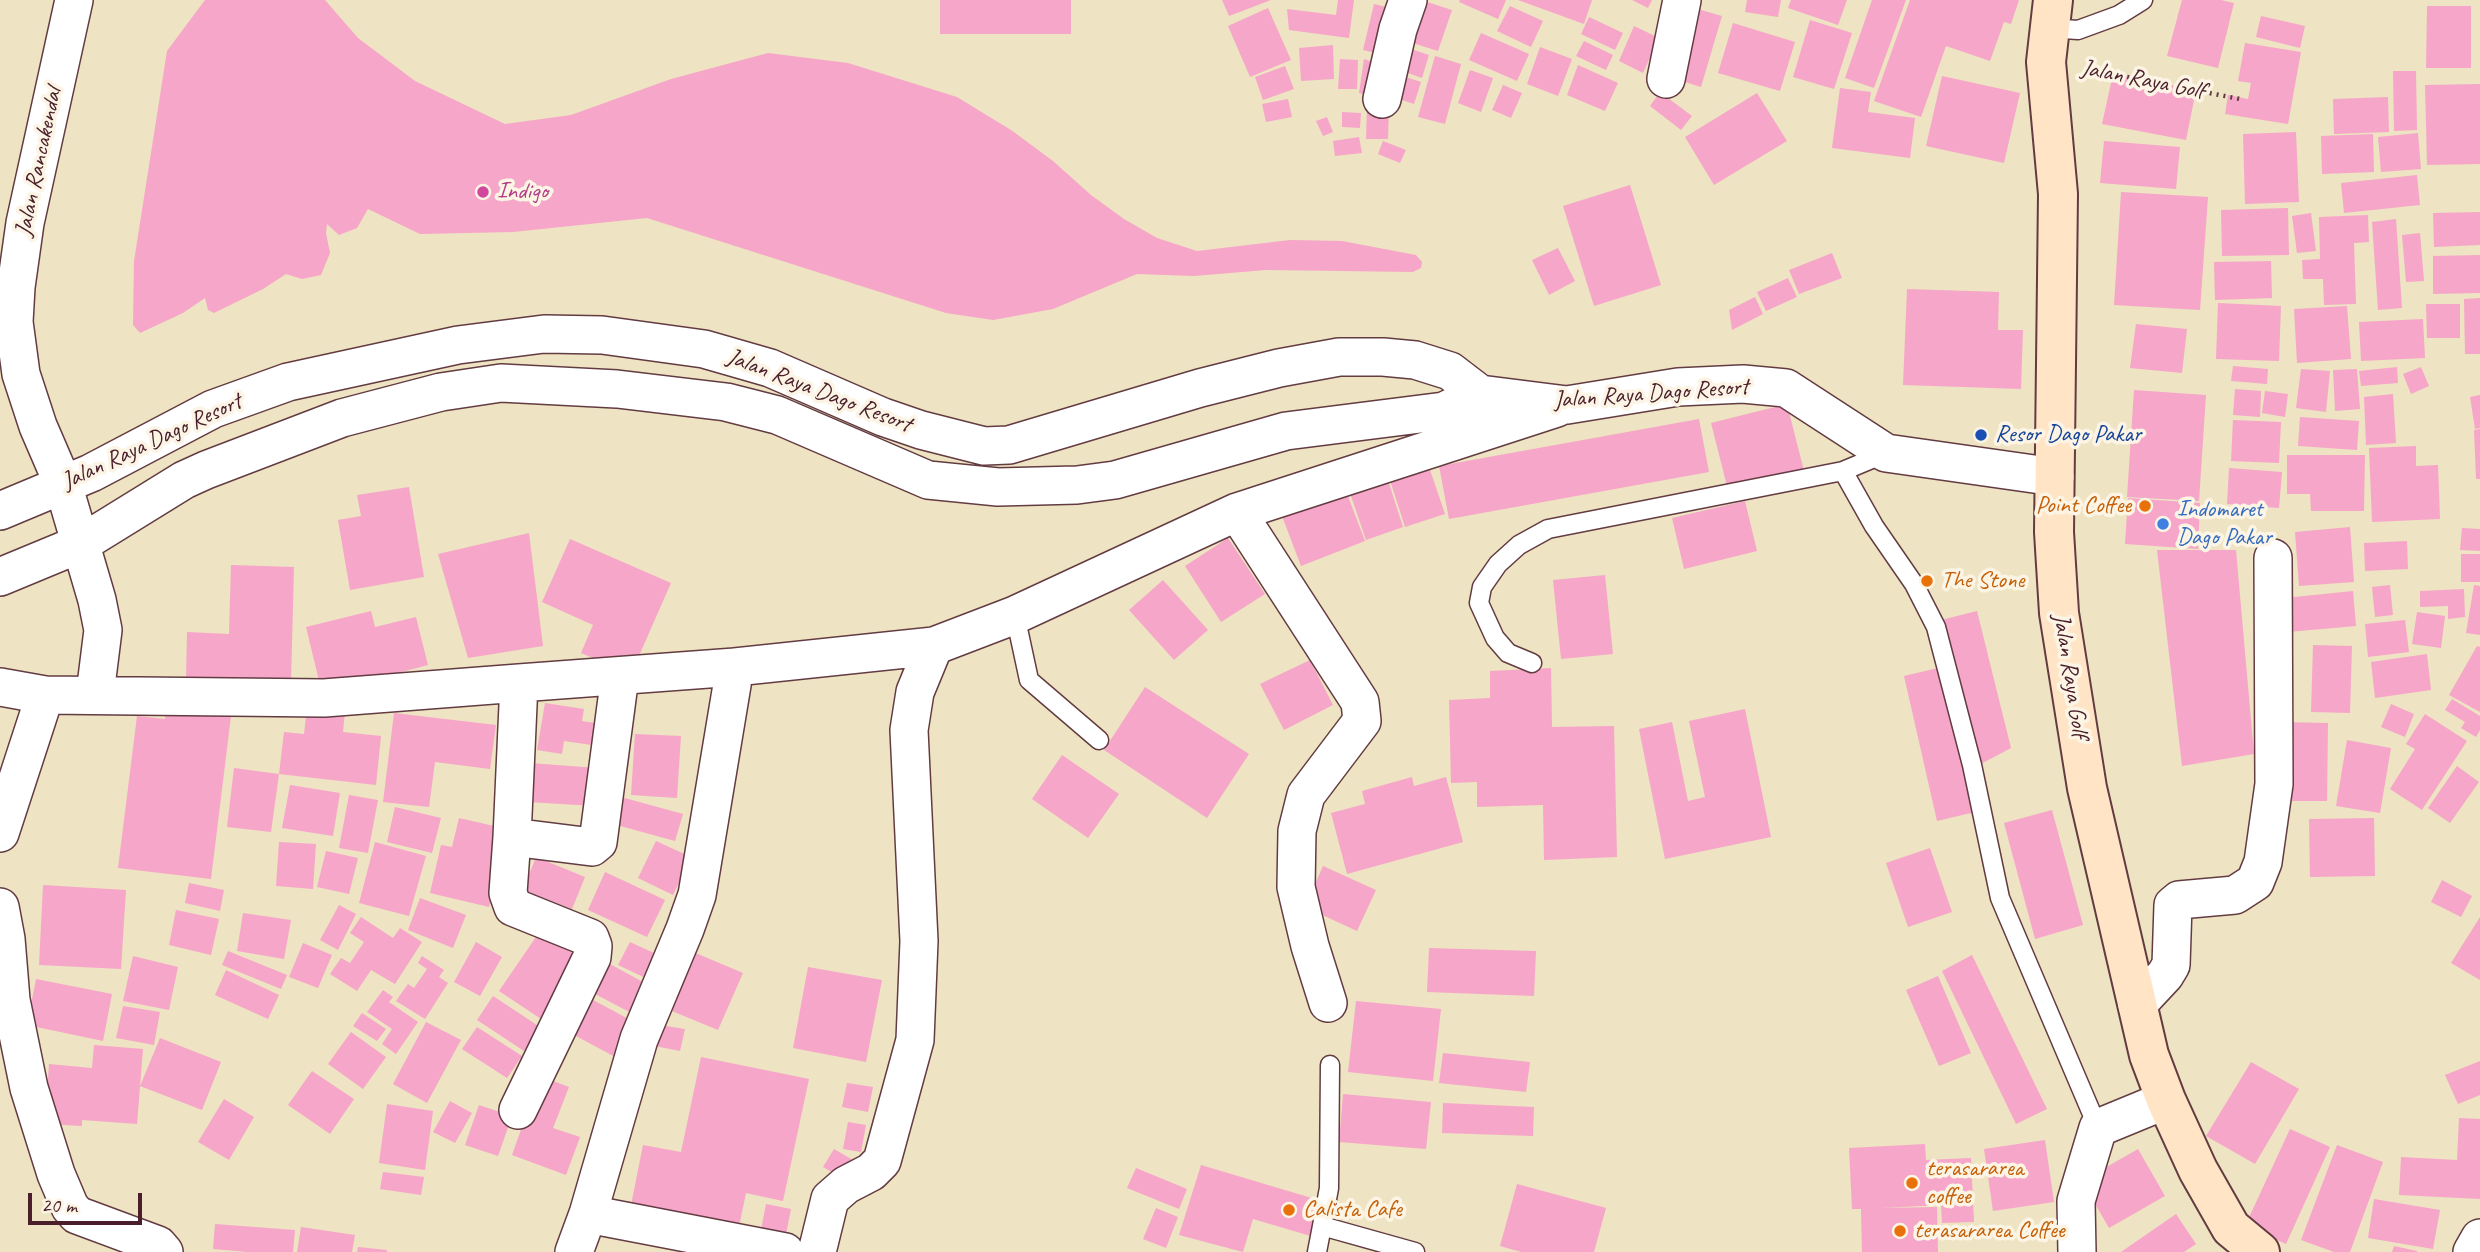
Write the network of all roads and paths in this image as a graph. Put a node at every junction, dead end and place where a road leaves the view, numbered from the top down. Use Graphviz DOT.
graph roads {
  1 [pos="74,0"];
  2 [pos="1408,0"];
  3 [pos="1682,0"];
  4 [pos="2143,0"];
  5 [pos="2049,19"];
  6 [pos="1666,79"];
  7 [pos="1382,99"];
  8 [pos="2240,99"];
  9 [pos="1480,394"];
  10 [pos="1567,405"];
  11 [pos="1886,453"];
  12 [pos="1843,471"];
  13 [pos="2055,477"];
  14 [pos="64,485"];
  15 [pos="0,511"];
  16 [pos="1237,512"];
  17 [pos="82,542"];
  18 [pos="2273,558"];
  19 [pos="0,577"];
  20 [pos="1015,615"];
  21 [pos="934,646"];
  22 [pos="1532,663"];
  23 [pos="735,667"];
  24 [pos="620,676"];
  25 [pos="519,683"];
  26 [pos="0,687"];
  27 [pos="95,694"];
  28 [pos="45,695"];
  29 [pos="1099,740"];
  30 [pos="0,833"];
  31 [pos="513,837"];
  32 [pos="0,907"];
  33 [pos="1328,1003"];
  34 [pos="2137,1005"];
  35 [pos="1330,1065"];
  36 [pos="2166,1100"];
  37 [pos="518,1110"];
  38 [pos="2098,1128"];
  39 [pos="588,1214"];
  40 [pos="1322,1226"];
  41 [pos="2480,1238"];
  42 [pos="164,1252"];
  43 [pos="574,1252"];
  44 [pos="785,1252"];
  45 [pos="817,1252"];
  46 [pos="1317,1252"];
  47 [pos="1415,1252"];
  48 [pos="2077,1252"];
  49 [pos="2260,1252"];
  50 [pos="2472,1252"];
  1 -- 14 [label="street, Jalan Rancakendal"];
  2 -- 7 [label="street"];
  3 -- 6 [label="street"];
  4 -- 5 [label="lane"];
  5 -- 8 [label="path, Jalan Raya Golf"];
  5 -- 13 [label="street, Jalan Raya Golf"];
  9 -- 10 [label="street, Jalan Raya Dago Resort"];
  9 -- 14 [label="street, Jalan Raya Dago Resort"];
  9 -- 17 [label="street, Jalan Raya Dago Resort"];
  10 -- 11 [label="street, Jalan Raya Dago Resort"];
  10 -- 16 [label="street"];
  11 -- 12 [label="lane"];
  11 -- 13 [label="street, Jalan Raya Dago Resort"];
  12 -- 22 [label="lane"];
  12 -- 38 [label="lane"];
  13 -- 34 [label="street, Jalan Raya Golf"];
  14 -- 15 [label="street, Jalan Raya Dago Resort"];
  14 -- 17 [label="street, Jalan Rancakendal"];
  16 -- 20 [label="street"];
  16 -- 33 [label="street"];
  17 -- 19 [label="street, Jalan Raya Dago Resort"];
  17 -- 27 [label="street, Jalan Rancakendal"];
  18 -- 34 [label="street"];
  20 -- 21 [label="street"];
  20 -- 29 [label="lane"];
  21 -- 23 [label="street"];
  21 -- 45 [label="street"];
  23 -- 24 [label="street"];
  23 -- 39 [label="street"];
  24 -- 25 [label="street"];
  24 -- 31 [label="street"];
  25 -- 27 [label="street"];
  25 -- 31 [label="street"];
  26 -- 28 [label="street"];
  27 -- 28 [label="street"];
  28 -- 30 [label="street"];
  31 -- 37 [label="street"];
  32 -- 42 [label="street"];
  34 -- 36 [label="street, Jalan Raya Golf"];
  35 -- 40 [label="lane"];
  36 -- 38 [label="street"];
  36 -- 49 [label="street, Jalan Raya Golf"];
  38 -- 48 [label="street"];
  39 -- 43 [label="street"];
  39 -- 44 [label="street"];
  40 -- 46 [label="lane"];
  40 -- 47 [label="lane"];
  41 -- 50 [label="street"];
}
